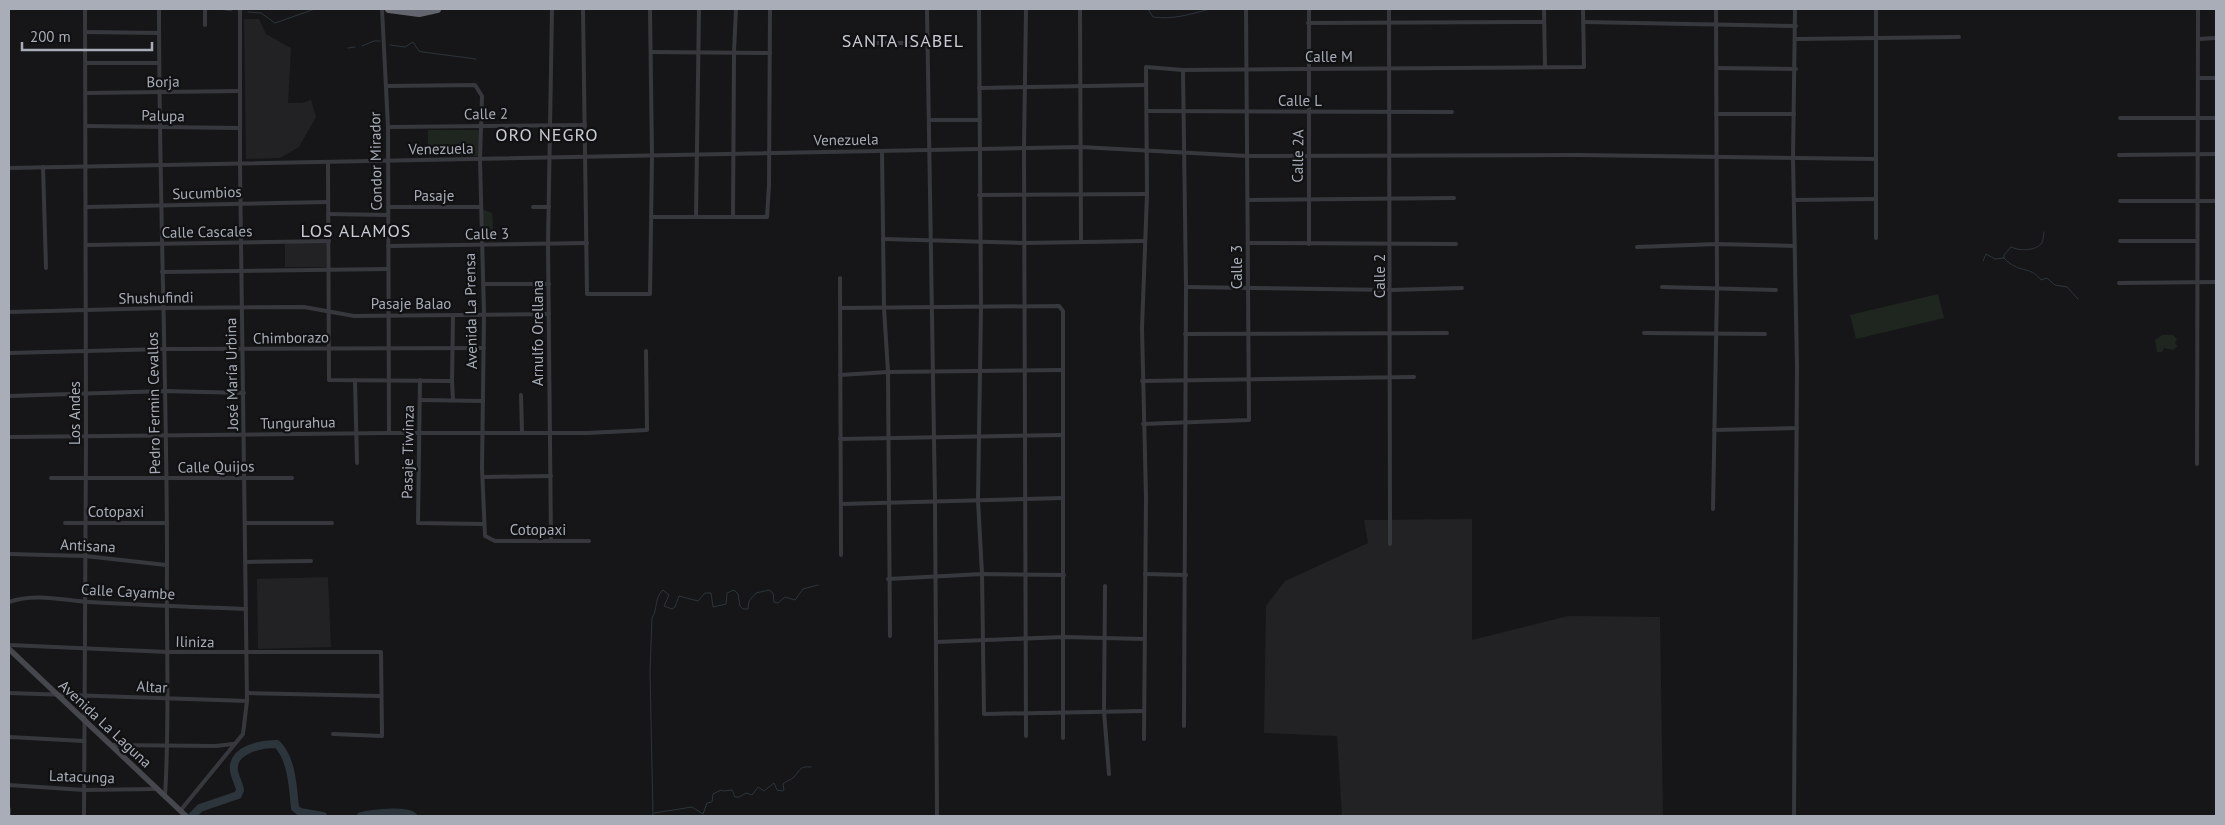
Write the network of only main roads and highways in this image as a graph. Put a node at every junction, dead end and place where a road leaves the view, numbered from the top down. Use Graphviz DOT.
graph roads {
  1 [pos="389,9"];
  2 [pos="437,9"];
  1 -- 2 [label="highway"];
}
